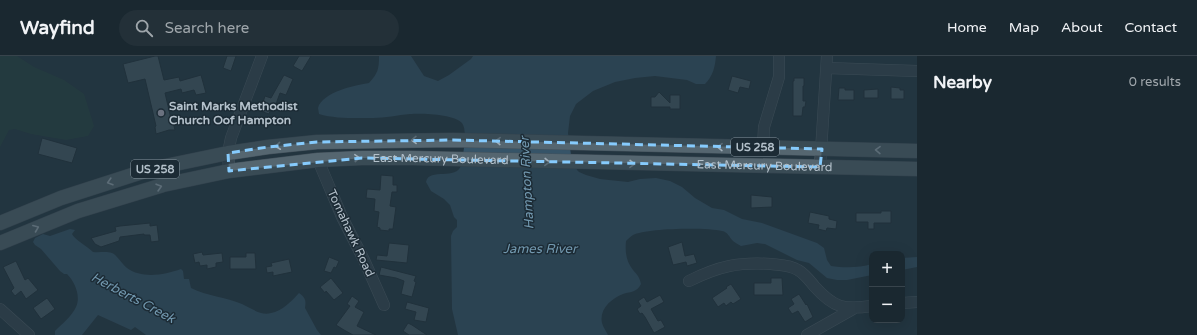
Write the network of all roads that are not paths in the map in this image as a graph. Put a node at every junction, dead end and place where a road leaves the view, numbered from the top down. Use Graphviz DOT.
graph roads {
  1 [pos="262,56"];
  2 [pos="779,56"];
  3 [pos="827,56"];
  4 [pos="827,68"];
  5 [pos="917,71"];
  6 [pos="762,148"];
  7 [pos="822,149"];
  8 [pos="917,151"];
  9 [pos="228,153"];
  10 [pos="318,160"];
  11 [pos="820,168"];
  12 [pos="917,169"];
  13 [pos="229,171"];
  14 [pos="0,223"];
  15 [pos="0,243"];
  16 [pos="689,281"];
  17 [pos="917,302"];
  18 [pos="905,303"];
  19 [pos="384,305"];
  20 [pos="869,306"];
  21 [pos="0,309"];
  22 [pos="853,309"];
  23 [pos="29,335"];
  24 [pos="807,335"];
  1 -- 9 [label="street"];
  2 -- 6 [label="street"];
  3 -- 4 [label="street"];
  4 -- 5 [label="street"];
  4 -- 7 [label="street"];
  6 -- 7 [label="main road, East Mercury Boulevard / US 258"];
  6 -- 9 [label="main road, East Mercury Boulevard / US 258, one-way"];
  8 -- 7 [label="main road, East Mercury Boulevard / US 258, one-way"];
  7 -- 11 [label="street"];
  9 -- 13 [label="street"];
  9 -- 14 [label="main road, East Mercury Boulevard / US 258, one-way"];
  10 -- 11 [label="main road, East Mercury Boulevard / US 258, one-way"];
  10 -- 13 [label="main road, East Mercury Boulevard / US 258"];
  10 -- 19 [label="street, Tomahawk Road"];
  11 -- 12 [label="main road, East Mercury Boulevard / US 258"];
  15 -- 13 [label="main road, East Mercury Boulevard / US 258, one-way"];
  16 -- 22 [label="street"];
  17 -- 18 [label="street"];
  20 -- 22 [label="street"];
  21 -- 23 [label="street"];
  22 -- 24 [label="street"];
}
